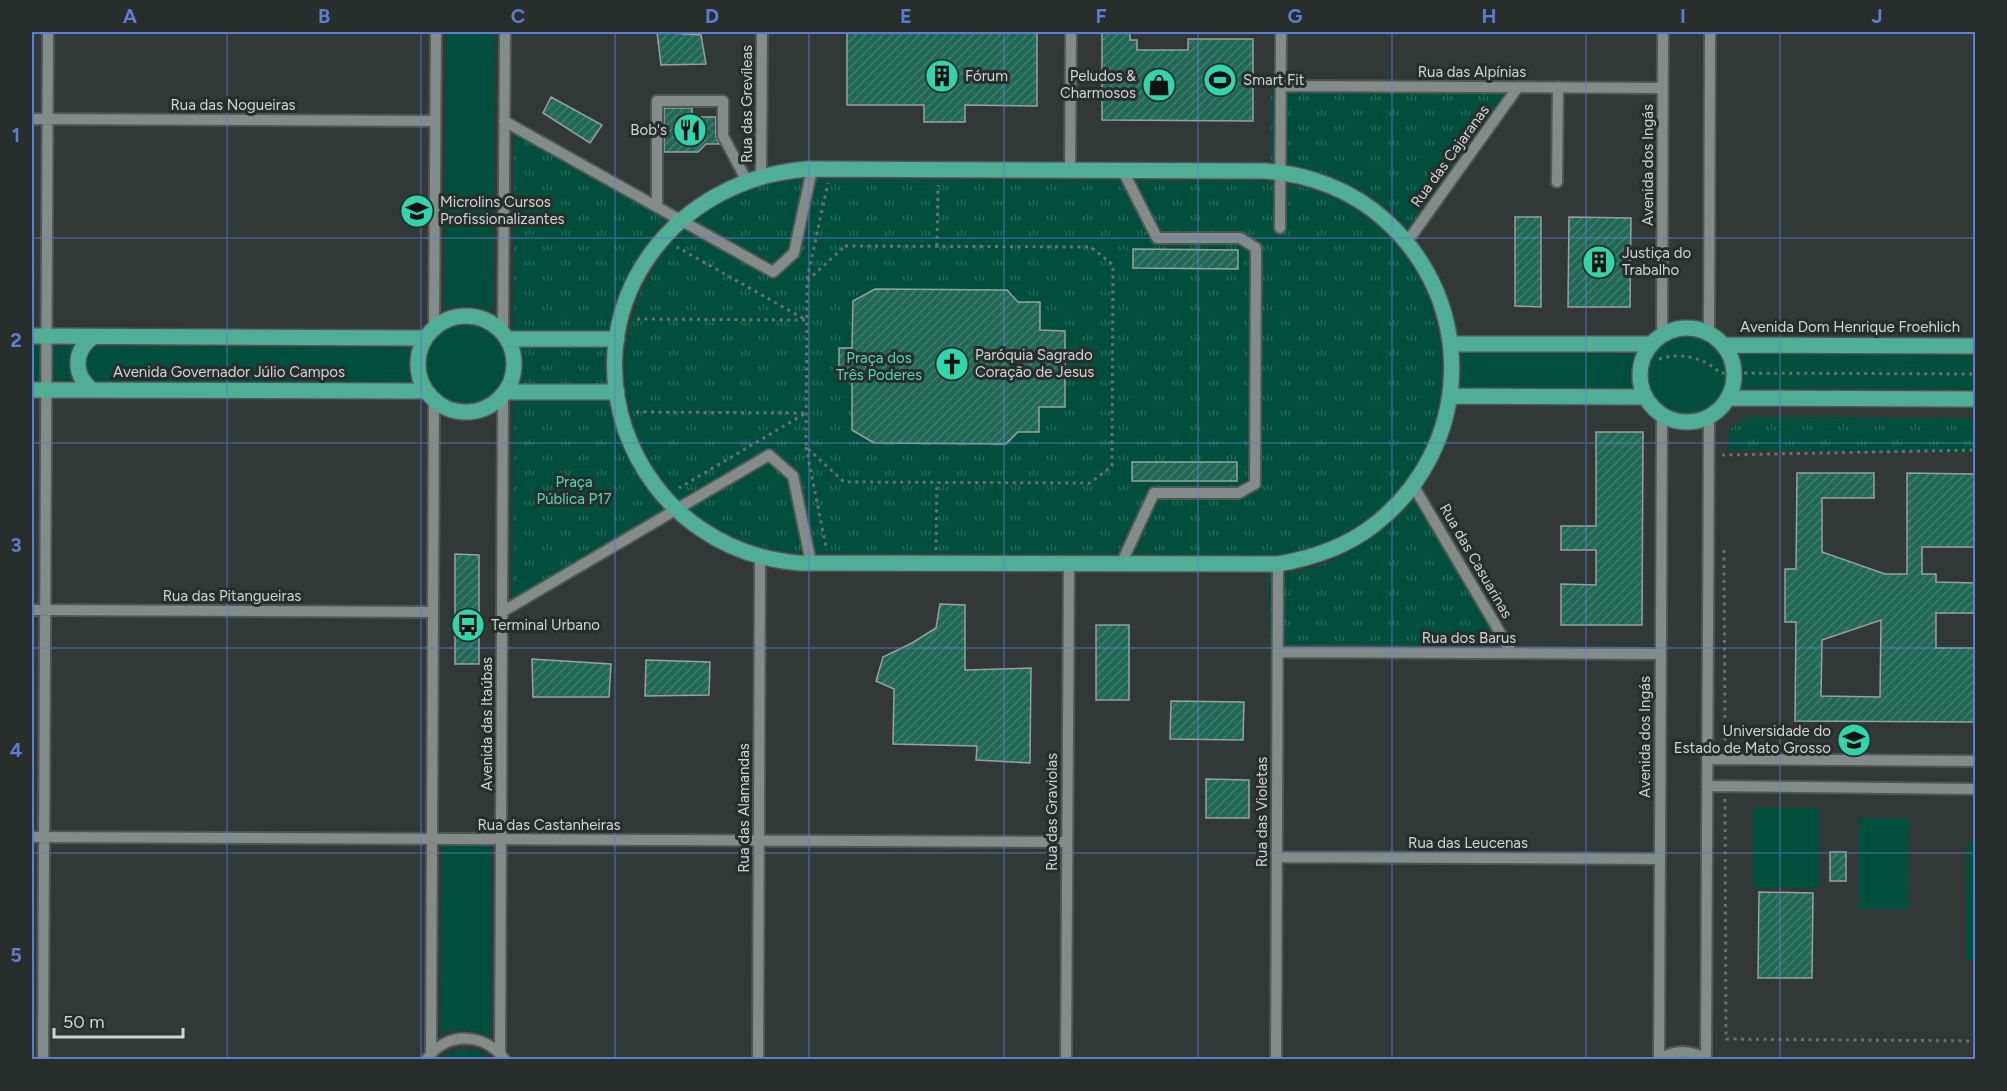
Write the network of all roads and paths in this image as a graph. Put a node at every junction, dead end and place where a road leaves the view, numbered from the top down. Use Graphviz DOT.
graph roads {
  1 [pos="48,32"];
  2 [pos="436,32"];
  3 [pos="505,32"];
  4 [pos="762,32"];
  5 [pos="1071,32"];
  6 [pos="1281,32"];
  7 [pos="1664,32"];
  8 [pos="1710,32"];
  9 [pos="1280,86"];
  10 [pos="1518,87"];
  11 [pos="1558,87"];
  12 [pos="1663,88"];
  13 [pos="32,119"];
  14 [pos="47,119"];
  15 [pos="435,121"];
  16 [pos="504,121"];
  17 [pos="812,169"];
  18 [pos="832,169"];
  19 [pos="938,170"];
  20 [pos="1070,170"];
  21 [pos="1123,171"];
  22 [pos="1280,172"];
  23 [pos="754,178"];
  24 [pos="1557,182"];
  25 [pos="657,207"];
  26 [pos="681,220"];
  27 [pos="1280,228"];
  28 [pos="662,239"];
  29 [pos="1407,242"];
  30 [pos="938,246"];
  31 [pos="807,281"];
  32 [pos="621,319"];
  33 [pos="806,320"];
  34 [pos="429,333"];
  35 [pos="1709,333"];
  36 [pos="506,335"];
  37 [pos="39,336"];
  38 [pos="93,337"];
  39 [pos="617,339"];
  40 [pos="1656,339"];
  41 [pos="1451,344"];
  42 [pos="1724,345"];
  43 [pos="1976,346"];
  44 [pos="1734,373"];
  45 [pos="1976,374"];
  46 [pos="39,390"];
  47 [pos="92,390"];
  48 [pos="616,392"];
  49 [pos="504,393"];
  50 [pos="430,396"];
  51 [pos="1450,396"];
  52 [pos="1645,397"];
  53 [pos="1728,398"];
  54 [pos="1976,399"];
  55 [pos="620,412"];
  56 [pos="806,413"];
  57 [pos="1662,415"];
  58 [pos="1709,416"];
  59 [pos="806,447"];
  60 [pos="1976,450"];
  61 [pos="1708,455"];
  62 [pos="937,482"];
  63 [pos="1413,485"];
  64 [pos="664,496"];
  65 [pos="676,509"];
  66 [pos="1724,548"];
  67 [pos="760,557"];
  68 [pos="811,563"];
  69 [pos="830,563"];
  70 [pos="936,563"];
  71 [pos="1069,564"];
  72 [pos="1121,564"];
  73 [pos="1278,564"];
  74 [pos="32,610"];
  75 [pos="45,610"];
  76 [pos="433,612"];
  77 [pos="502,612"];
  78 [pos="1278,652"];
  79 [pos="1512,653"];
  80 [pos="1661,654"];
  81 [pos="1707,759"];
  82 [pos="1725,759"];
  83 [pos="1976,761"];
  84 [pos="1707,786"];
  85 [pos="1725,786"];
  86 [pos="1976,789"];
  87 [pos="32,837"];
  88 [pos="44,837"];
  89 [pos="432,839"];
  90 [pos="501,840"];
  91 [pos="758,841"];
  92 [pos="1067,842"];
  93 [pos="1277,857"];
  94 [pos="1660,859"];
  95 [pos="1976,1041"];
  96 [pos="428,1056"];
  97 [pos="503,1056"];
  98 [pos="43,1059"];
  99 [pos="758,1059"];
  100 [pos="1066,1059"];
  101 [pos="1276,1059"];
  102 [pos="1659,1059"];
  103 [pos="1706,1059"];
  1 -- 14 [label="street"];
  2 -- 15 [label="street"];
  3 -- 16 [label="street"];
  4 -- 23 [label="street, Rua das Grevíleas"];
  5 -- 20 [label="street"];
  6 -- 9 [label="street"];
  7 -- 12 [label="street, Avenida dos Ingás"];
  8 -- 35 [label="street"];
  9 -- 10 [label="street, Rua das Alpínias"];
  9 -- 22 [label="street"];
  10 -- 11 [label="street, Rua das Alpínias"];
  10 -- 29 [label="street, Rua das Cajaranas"];
  11 -- 12 [label="street, Rua das Alpínias"];
  11 -- 24 [label="street"];
  12 -- 40 [label="street, Avenida dos Ingás"];
  13 -- 14 [label="street, Rua das Nogueiras"];
  14 -- 15 [label="street, Rua das Nogueiras"];
  14 -- 37 [label="street"];
  15 -- 34 [label="street"];
  16 -- 25 [label="street"];
  16 -- 36 [label="street"];
  17 -- 18 [label="main road"];
  17 -- 23 [label="main road"];
  17 -- 26 [label="street"];
  18 -- 19 [label="main road"];
  18 -- 31 [label="path"];
  19 -- 20 [label="main road"];
  19 -- 30 [label="path"];
  20 -- 21 [label="main road"];
  21 -- 22 [label="main road"];
  21 -- 72 [label="street"];
  22 -- 27 [label="street"];
  22 -- 29 [label="main road"];
  23 -- 25 [label="street"];
  23 -- 26 [label="main road"];
  25 -- 26 [label="street"];
  26 -- 28 [label="main road"];
  28 -- 32 [label="main road"];
  28 -- 33 [label="path"];
  29 -- 41 [label="main road"];
  30 -- 31 [label="path"];
  30 -- 62 [label="path"];
  31 -- 33 [label="path"];
  32 -- 33 [label="path"];
  32 -- 39 [label="main road"];
  33 -- 56 [label="path"];
  34 -- 36 [label="main road"];
  34 -- 38 [label="main road"];
  34 -- 50 [label="main road"];
  35 -- 40 [label="main road"];
  35 -- 42 [label="main road, Avenida Dom Henrique Froehlich"];
  36 -- 39 [label="main road"];
  36 -- 49 [label="main road"];
  37 -- 38 [label="main road"];
  37 -- 46 [label="street"];
  38 -- 47 [label="main road"];
  39 -- 48 [label="main road"];
  40 -- 41 [label="main road"];
  40 -- 52 [label="main road"];
  41 -- 51 [label="main road"];
  42 -- 43 [label="main road, Avenida Dom Henrique Froehlich"];
  42 -- 44 [label="main road, Avenida Dom Henrique Froehlich"];
  44 -- 45 [label="path"];
  44 -- 53 [label="main road"];
  46 -- 47 [label="main road, Avenida Governador Júlio Campos"];
  46 -- 75 [label="street"];
  47 -- 50 [label="main road, Avenida Governador Júlio Campos"];
  48 -- 49 [label="main road, Avenida Governador Júlio Campos"];
  48 -- 55 [label="main road"];
  49 -- 50 [label="main road, Avenida Governador Júlio Campos"];
  49 -- 77 [label="street, Avenida das Itaúbas"];
  50 -- 76 [label="street"];
  51 -- 52 [label="main road"];
  51 -- 63 [label="main road"];
  52 -- 57 [label="main road"];
  53 -- 54 [label="main road"];
  53 -- 58 [label="main road"];
  55 -- 56 [label="path"];
  55 -- 64 [label="main road"];
  56 -- 59 [label="path"];
  56 -- 64 [label="path"];
  57 -- 58 [label="main road"];
  57 -- 80 [label="street, Avenida dos Ingás"];
  58 -- 61 [label="street"];
  59 -- 62 [label="path"];
  59 -- 69 [label="path"];
  60 -- 61 [label="path"];
  61 -- 81 [label="street"];
  62 -- 70 [label="path"];
  63 -- 73 [label="main road"];
  63 -- 79 [label="street, Rua das Casuarinas"];
  64 -- 65 [label="main road"];
  65 -- 67 [label="main road"];
  65 -- 68 [label="street"];
  65 -- 77 [label="street"];
  66 -- 82 [label="path"];
  67 -- 68 [label="main road"];
  67 -- 91 [label="street, Rua das Alamandas"];
  68 -- 69 [label="main road"];
  69 -- 70 [label="main road"];
  70 -- 71 [label="main road"];
  71 -- 72 [label="main road"];
  71 -- 92 [label="street, Rua das Graviolas"];
  72 -- 73 [label="main road"];
  73 -- 78 [label="street, Rua das Violetas"];
  74 -- 75 [label="street, Rua das Pitangueiras"];
  75 -- 76 [label="street, Rua das Pitangueiras"];
  75 -- 88 [label="street"];
  76 -- 89 [label="street"];
  77 -- 90 [label="street, Avenida das Itaúbas"];
  78 -- 79 [label="street, Rua dos Barus"];
  78 -- 93 [label="street, Rua das Violetas"];
  79 -- 80 [label="street, Rua dos Barus"];
  80 -- 94 [label="street, Avenida dos Ingás"];
  81 -- 82 [label="street"];
  81 -- 84 [label="street"];
  82 -- 83 [label="street"];
  84 -- 85 [label="street"];
  84 -- 103 [label="street"];
  85 -- 86 [label="street"];
  85 -- 95 [label="path"];
  87 -- 88 [label="street, Rua das Castanheiras"];
  88 -- 89 [label="street, Rua das Castanheiras"];
  88 -- 98 [label="street"];
  89 -- 90 [label="street, Rua das Castanheiras"];
  89 -- 96 [label="street"];
  90 -- 91 [label="street, Rua das Castanheiras"];
  90 -- 97 [label="street, Avenida das Itaúbas"];
  91 -- 92 [label="street, Rua das Castanheiras"];
  91 -- 99 [label="street, Rua das Alamandas"];
  92 -- 100 [label="street, Rua das Graviolas"];
  93 -- 94 [label="street, Rua das Leucenas"];
  93 -- 101 [label="street, Rua das Violetas"];
  94 -- 102 [label="street, Avenida dos Ingás"];
  96 -- 97 [label="street"];
  102 -- 103 [label="street"];
}
